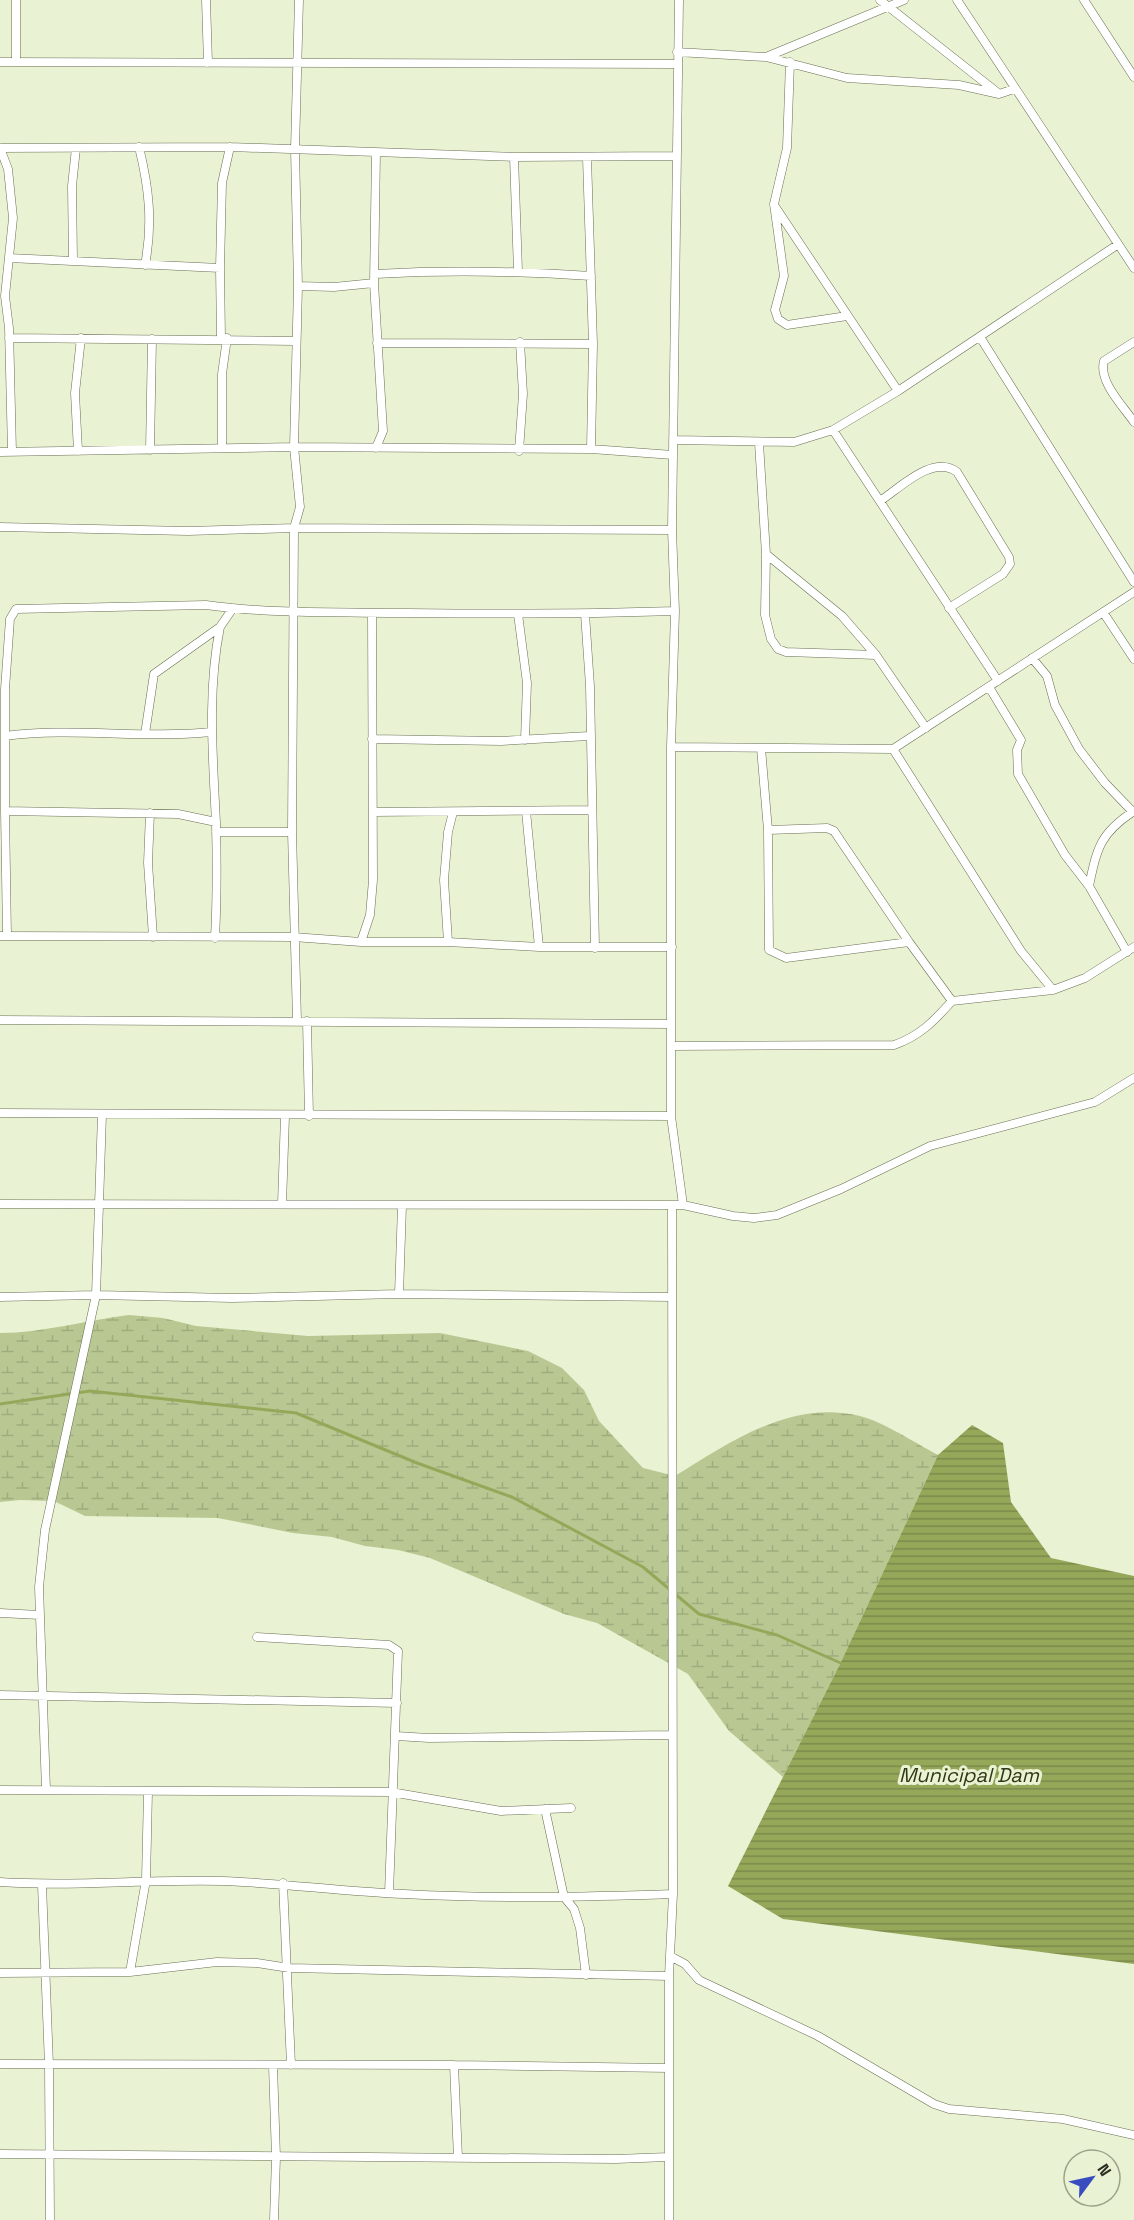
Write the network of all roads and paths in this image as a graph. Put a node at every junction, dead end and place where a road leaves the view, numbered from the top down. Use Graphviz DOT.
graph roads {
  1 [pos="16,0"];
  2 [pos="206,0"];
  3 [pos="299,0"];
  4 [pos="679,0"];
  5 [pos="880,0"];
  6 [pos="904,0"];
  7 [pos="957,0"];
  8 [pos="1084,0"];
  9 [pos="888,6"];
  10 [pos="677,52"];
  11 [pos="766,57"];
  12 [pos="0,62"];
  13 [pos="16,62"];
  14 [pos="790,62"];
  15 [pos="208,63"];
  16 [pos="297,64"];
  17 [pos="676,64"];
  18 [pos="1134,77"];
  19 [pos="1014,89"];
  20 [pos="999,94"];
  21 [pos="76,147"];
  22 [pos="139,147"];
  23 [pos="230,147"];
  24 [pos="0,148"];
  25 [pos="295,149"];
  26 [pos="376,153"];
  27 [pos="675,156"];
  28 [pos="514,157"];
  29 [pos="587,158"];
  30 [pos="774,204"];
  31 [pos="1117,245"];
  32 [pos="9,258"];
  33 [pos="73,261"];
  34 [pos="145,265"];
  35 [pos="220,268"];
  36 [pos="1134,268"];
  37 [pos="518,271"];
  38 [pos="591,276"];
  39 [pos="374,278"];
  40 [pos="298,286"];
  41 [pos="847,316"];
  42 [pos="980,337"];
  43 [pos="9,338"];
  44 [pos="81,338"];
  45 [pos="224,338"];
  46 [pos="152,339"];
  47 [pos="295,341"];
  48 [pos="520,342"];
  49 [pos="1134,342"];
  50 [pos="377,343"];
  51 [pos="593,344"];
  52 [pos="898,391"];
  53 [pos="1134,422"];
  54 [pos="833,430"];
  55 [pos="673,440"];
  56 [pos="759,443"];
  57 [pos="294,447"];
  58 [pos="222,448"];
  59 [pos="376,448"];
  60 [pos="591,449"];
  61 [pos="150,450"];
  62 [pos="78,451"];
  63 [pos="519,451"];
  64 [pos="0,452"];
  65 [pos="12,452"];
  66 [pos="673,455"];
  67 [pos="880,501"];
  68 [pos="0,527"];
  69 [pos="294,528"];
  70 [pos="672,530"];
  71 [pos="766,554"];
  72 [pos="1134,582"];
  73 [pos="1134,592"];
  74 [pos="233,608"];
  75 [pos="949,608"];
  76 [pos="293,610"];
  77 [pos="675,611"];
  78 [pos="1104,612"];
  79 [pos="372,613"];
  80 [pos="518,614"];
  81 [pos="585,614"];
  82 [pos="220,627"];
  83 [pos="876,655"];
  84 [pos="1032,658"];
  85 [pos="1134,659"];
  86 [pos="999,681"];
  87 [pos="989,687"];
  88 [pos="926,728"];
  89 [pos="211,732"];
  90 [pos="146,734"];
  91 [pos="5,736"];
  92 [pos="589,736"];
  93 [pos="372,739"];
  94 [pos="525,740"];
  95 [pos="671,747"];
  96 [pos="761,748"];
  97 [pos="893,749"];
  98 [pos="591,810"];
  99 [pos="5,811"];
  100 [pos="526,811"];
  101 [pos="453,812"];
  102 [pos="1133,812"];
  103 [pos="150,813"];
  104 [pos="373,813"];
  105 [pos="216,822"];
  106 [pos="768,830"];
  107 [pos="216,832"];
  108 [pos="292,832"];
  109 [pos="1089,886"];
  110 [pos="3,936"];
  111 [pos="153,937"];
  112 [pos="215,938"];
  113 [pos="293,938"];
  114 [pos="361,942"];
  115 [pos="448,942"];
  116 [pos="909,942"];
  117 [pos="539,947"];
  118 [pos="672,947"];
  119 [pos="595,948"];
  120 [pos="1130,950"];
  121 [pos="1053,990"];
  122 [pos="952,1001"];
  123 [pos="0,1020"];
  124 [pos="297,1020"];
  125 [pos="307,1021"];
  126 [pos="671,1024"];
  127 [pos="672,1046"];
  128 [pos="1134,1078"];
  129 [pos="0,1113"];
  130 [pos="102,1114"];
  131 [pos="285,1116"];
  132 [pos="309,1116"];
  133 [pos="671,1116"];
  134 [pos="99,1203"];
  135 [pos="0,1204"];
  136 [pos="282,1204"];
  137 [pos="682,1205"];
  138 [pos="402,1206"];
  139 [pos="672,1206"];
  140 [pos="399,1294"];
  141 [pos="96,1295"];
  142 [pos="0,1297"];
  143 [pos="672,1297"];
  144 [pos="0,1613"];
  145 [pos="40,1615"];
  146 [pos="257,1637"];
  147 [pos="40,1694"];
  148 [pos="0,1695"];
  149 [pos="397,1703"];
  150 [pos="672,1735"];
  151 [pos="396,1736"];
  152 [pos="0,1790"];
  153 [pos="46,1790"];
  154 [pos="148,1792"];
  155 [pos="391,1792"];
  156 [pos="571,1808"];
  157 [pos="545,1809"];
  158 [pos="146,1880"];
  159 [pos="0,1882"];
  160 [pos="283,1883"];
  161 [pos="42,1885"];
  162 [pos="388,1893"];
  163 [pos="673,1894"];
  164 [pos="564,1897"];
  165 [pos="670,1956"];
  166 [pos="289,1968"];
  167 [pos="130,1972"];
  168 [pos="0,1973"];
  169 [pos="44,1974"];
  170 [pos="586,1976"];
  171 [pos="669,1976"];
  172 [pos="0,2064"];
  173 [pos="49,2065"];
  174 [pos="291,2065"];
  175 [pos="454,2065"];
  176 [pos="273,2066"];
  177 [pos="669,2068"];
  178 [pos="1134,2135"];
  179 [pos="0,2154"];
  180 [pos="48,2154"];
  181 [pos="276,2157"];
  182 [pos="668,2157"];
  183 [pos="458,2158"];
  184 [pos="50,2220"];
  185 [pos="274,2220"];
  186 [pos="669,2220"];
  1 -- 13 [label="street"];
  2 -- 15 [label="street"];
  3 -- 16 [label="street"];
  4 -- 10 [label="street"];
  5 -- 9 [label="street"];
  6 -- 9 [label="street"];
  7 -- 19 [label="street"];
  8 -- 18 [label="street"];
  9 -- 11 [label="street"];
  9 -- 20 [label="street"];
  10 -- 11 [label="street"];
  10 -- 17 [label="street"];
  11 -- 14 [label="street"];
  12 -- 13 [label="street"];
  13 -- 15 [label="street"];
  14 -- 20 [label="street"];
  14 -- 30 [label="street"];
  15 -- 16 [label="street"];
  16 -- 17 [label="street"];
  16 -- 25 [label="street"];
  17 -- 27 [label="street"];
  19 -- 20 [label="street"];
  19 -- 31 [label="street"];
  21 -- 22 [label="street"];
  21 -- 24 [label="street"];
  21 -- 33 [label="street"];
  22 -- 23 [label="street"];
  22 -- 34 [label="street"];
  23 -- 25 [label="street"];
  23 -- 35 [label="street"];
  24 -- 32 [label="street"];
  25 -- 26 [label="street"];
  25 -- 40 [label="street"];
  26 -- 28 [label="street"];
  26 -- 39 [label="street"];
  27 -- 29 [label="street"];
  27 -- 55 [label="street"];
  28 -- 29 [label="street"];
  28 -- 37 [label="street"];
  29 -- 38 [label="street"];
  30 -- 41 [label="street"];
  30 -- 41 [label="street"];
  31 -- 36 [label="street"];
  31 -- 42 [label="street"];
  32 -- 33 [label="street"];
  32 -- 43 [label="street"];
  33 -- 34 [label="street"];
  34 -- 35 [label="street"];
  35 -- 45 [label="street"];
  37 -- 38 [label="street"];
  37 -- 39 [label="street"];
  38 -- 51 [label="street"];
  39 -- 40 [label="street"];
  39 -- 50 [label="street"];
  40 -- 47 [label="street"];
  41 -- 52 [label="street"];
  42 -- 52 [label="street"];
  42 -- 72 [label="street"];
  43 -- 44 [label="street"];
  43 -- 65 [label="street"];
  44 -- 46 [label="street"];
  44 -- 62 [label="street"];
  45 -- 46 [label="street"];
  45 -- 47 [label="street"];
  45 -- 58 [label="street"];
  46 -- 61 [label="street"];
  47 -- 57 [label="street"];
  48 -- 50 [label="street"];
  48 -- 51 [label="street"];
  48 -- 63 [label="street"];
  49 -- 53 [label="street"];
  50 -- 59 [label="street"];
  51 -- 60 [label="street"];
  52 -- 54 [label="street"];
  54 -- 56 [label="street"];
  54 -- 67 [label="street"];
  55 -- 56 [label="street"];
  55 -- 66 [label="street"];
  56 -- 71 [label="street"];
  57 -- 58 [label="street"];
  57 -- 59 [label="street"];
  57 -- 69 [label="street"];
  58 -- 61 [label="street"];
  59 -- 63 [label="street"];
  60 -- 63 [label="street"];
  60 -- 66 [label="street"];
  61 -- 62 [label="street"];
  62 -- 65 [label="street"];
  64 -- 65 [label="street"];
  66 -- 70 [label="street"];
  67 -- 75 [label="street"];
  67 -- 75 [label="street"];
  68 -- 69 [label="street"];
  69 -- 70 [label="street"];
  69 -- 76 [label="street"];
  70 -- 77 [label="street"];
  71 -- 83 [label="street"];
  71 -- 83 [label="street"];
  73 -- 78 [label="street"];
  74 -- 76 [label="street"];
  74 -- 82 [label="street"];
  74 -- 91 [label="street"];
  75 -- 86 [label="street"];
  76 -- 79 [label="street"];
  76 -- 108 [label="street"];
  77 -- 81 [label="street"];
  77 -- 95 [label="street"];
  78 -- 84 [label="street"];
  78 -- 85 [label="street"];
  79 -- 80 [label="street"];
  79 -- 93 [label="street"];
  80 -- 81 [label="street"];
  80 -- 94 [label="street"];
  81 -- 92 [label="street"];
  82 -- 89 [label="street"];
  82 -- 90 [label="street"];
  83 -- 88 [label="street"];
  84 -- 86 [label="street"];
  84 -- 102 [label="street"];
  86 -- 87 [label="street"];
  87 -- 88 [label="street"];
  87 -- 109 [label="street"];
  88 -- 97 [label="street"];
  89 -- 90 [label="street"];
  89 -- 105 [label="street"];
  90 -- 91 [label="street"];
  91 -- 99 [label="street"];
  92 -- 94 [label="street"];
  92 -- 98 [label="street"];
  93 -- 94 [label="street"];
  93 -- 104 [label="street"];
  95 -- 96 [label="street"];
  95 -- 118 [label="street"];
  96 -- 97 [label="street"];
  96 -- 106 [label="street"];
  97 -- 121 [label="street"];
  98 -- 100 [label="street"];
  98 -- 119 [label="street"];
  99 -- 103 [label="street"];
  99 -- 110 [label="street"];
  100 -- 101 [label="street"];
  100 -- 117 [label="street"];
  101 -- 104 [label="street"];
  101 -- 115 [label="street"];
  102 -- 109 [label="street"];
  103 -- 105 [label="street"];
  103 -- 111 [label="street"];
  104 -- 114 [label="street"];
  105 -- 107 [label="street"];
  106 -- 116 [label="street"];
  106 -- 116 [label="street"];
  107 -- 108 [label="street"];
  107 -- 112 [label="street"];
  108 -- 113 [label="street"];
  109 -- 120 [label="street"];
  110 -- 111 [label="street"];
  111 -- 112 [label="street"];
  112 -- 113 [label="street"];
  113 -- 114 [label="street"];
  113 -- 124 [label="street"];
  114 -- 115 [label="street"];
  115 -- 117 [label="street"];
  116 -- 122 [label="street"];
  117 -- 119 [label="street"];
  118 -- 119 [label="street"];
  118 -- 126 [label="street"];
  120 -- 121 [label="street"];
  121 -- 122 [label="street"];
  122 -- 127 [label="street"];
  123 -- 124 [label="street"];
  124 -- 125 [label="street"];
  125 -- 126 [label="street"];
  125 -- 132 [label="street"];
  126 -- 127 [label="street"];
  127 -- 133 [label="street"];
  128 -- 137 [label="street"];
  129 -- 130 [label="street"];
  130 -- 131 [label="street"];
  130 -- 134 [label="street"];
  131 -- 132 [label="street"];
  131 -- 136 [label="street"];
  132 -- 133 [label="street"];
  133 -- 137 [label="street"];
  134 -- 135 [label="street"];
  134 -- 136 [label="street"];
  134 -- 141 [label="street"];
  136 -- 138 [label="street"];
  137 -- 139 [label="street"];
  138 -- 139 [label="street"];
  138 -- 140 [label="street"];
  139 -- 143 [label="street"];
  140 -- 141 [label="street"];
  140 -- 143 [label="street"];
  141 -- 142 [label="street"];
  141 -- 145 [label="street"];
  143 -- 150 [label="street"];
  144 -- 145 [label="street"];
  145 -- 147 [label="street"];
  146 -- 149 [label="street"];
  147 -- 148 [label="street"];
  147 -- 149 [label="street"];
  147 -- 153 [label="street"];
  149 -- 151 [label="street"];
  150 -- 151 [label="street"];
  150 -- 163 [label="street"];
  151 -- 155 [label="street"];
  152 -- 153 [label="street"];
  153 -- 154 [label="street"];
  154 -- 155 [label="street"];
  154 -- 158 [label="street"];
  155 -- 157 [label="street"];
  155 -- 162 [label="street"];
  156 -- 157 [label="street"];
  157 -- 164 [label="street"];
  158 -- 160 [label="street"];
  158 -- 161 [label="street"];
  158 -- 167 [label="street"];
  159 -- 161 [label="street"];
  160 -- 162 [label="street"];
  160 -- 166 [label="street"];
  161 -- 169 [label="street"];
  162 -- 164 [label="street"];
  163 -- 164 [label="street"];
  163 -- 165 [label="street"];
  164 -- 170 [label="street"];
  165 -- 171 [label="street"];
  165 -- 178 [label="street"];
  166 -- 167 [label="street"];
  166 -- 170 [label="street"];
  166 -- 174 [label="street"];
  167 -- 169 [label="street"];
  168 -- 169 [label="street"];
  169 -- 173 [label="street"];
  170 -- 171 [label="street"];
  171 -- 177 [label="street"];
  172 -- 173 [label="street"];
  173 -- 176 [label="street"];
  173 -- 180 [label="street"];
  174 -- 175 [label="street"];
  174 -- 176 [label="street"];
  175 -- 177 [label="street"];
  175 -- 183 [label="street"];
  176 -- 181 [label="street"];
  177 -- 182 [label="street"];
  179 -- 180 [label="street"];
  180 -- 181 [label="street"];
  180 -- 184 [label="street"];
  181 -- 183 [label="street"];
  181 -- 185 [label="street"];
  182 -- 183 [label="street"];
  182 -- 186 [label="street"];
}
